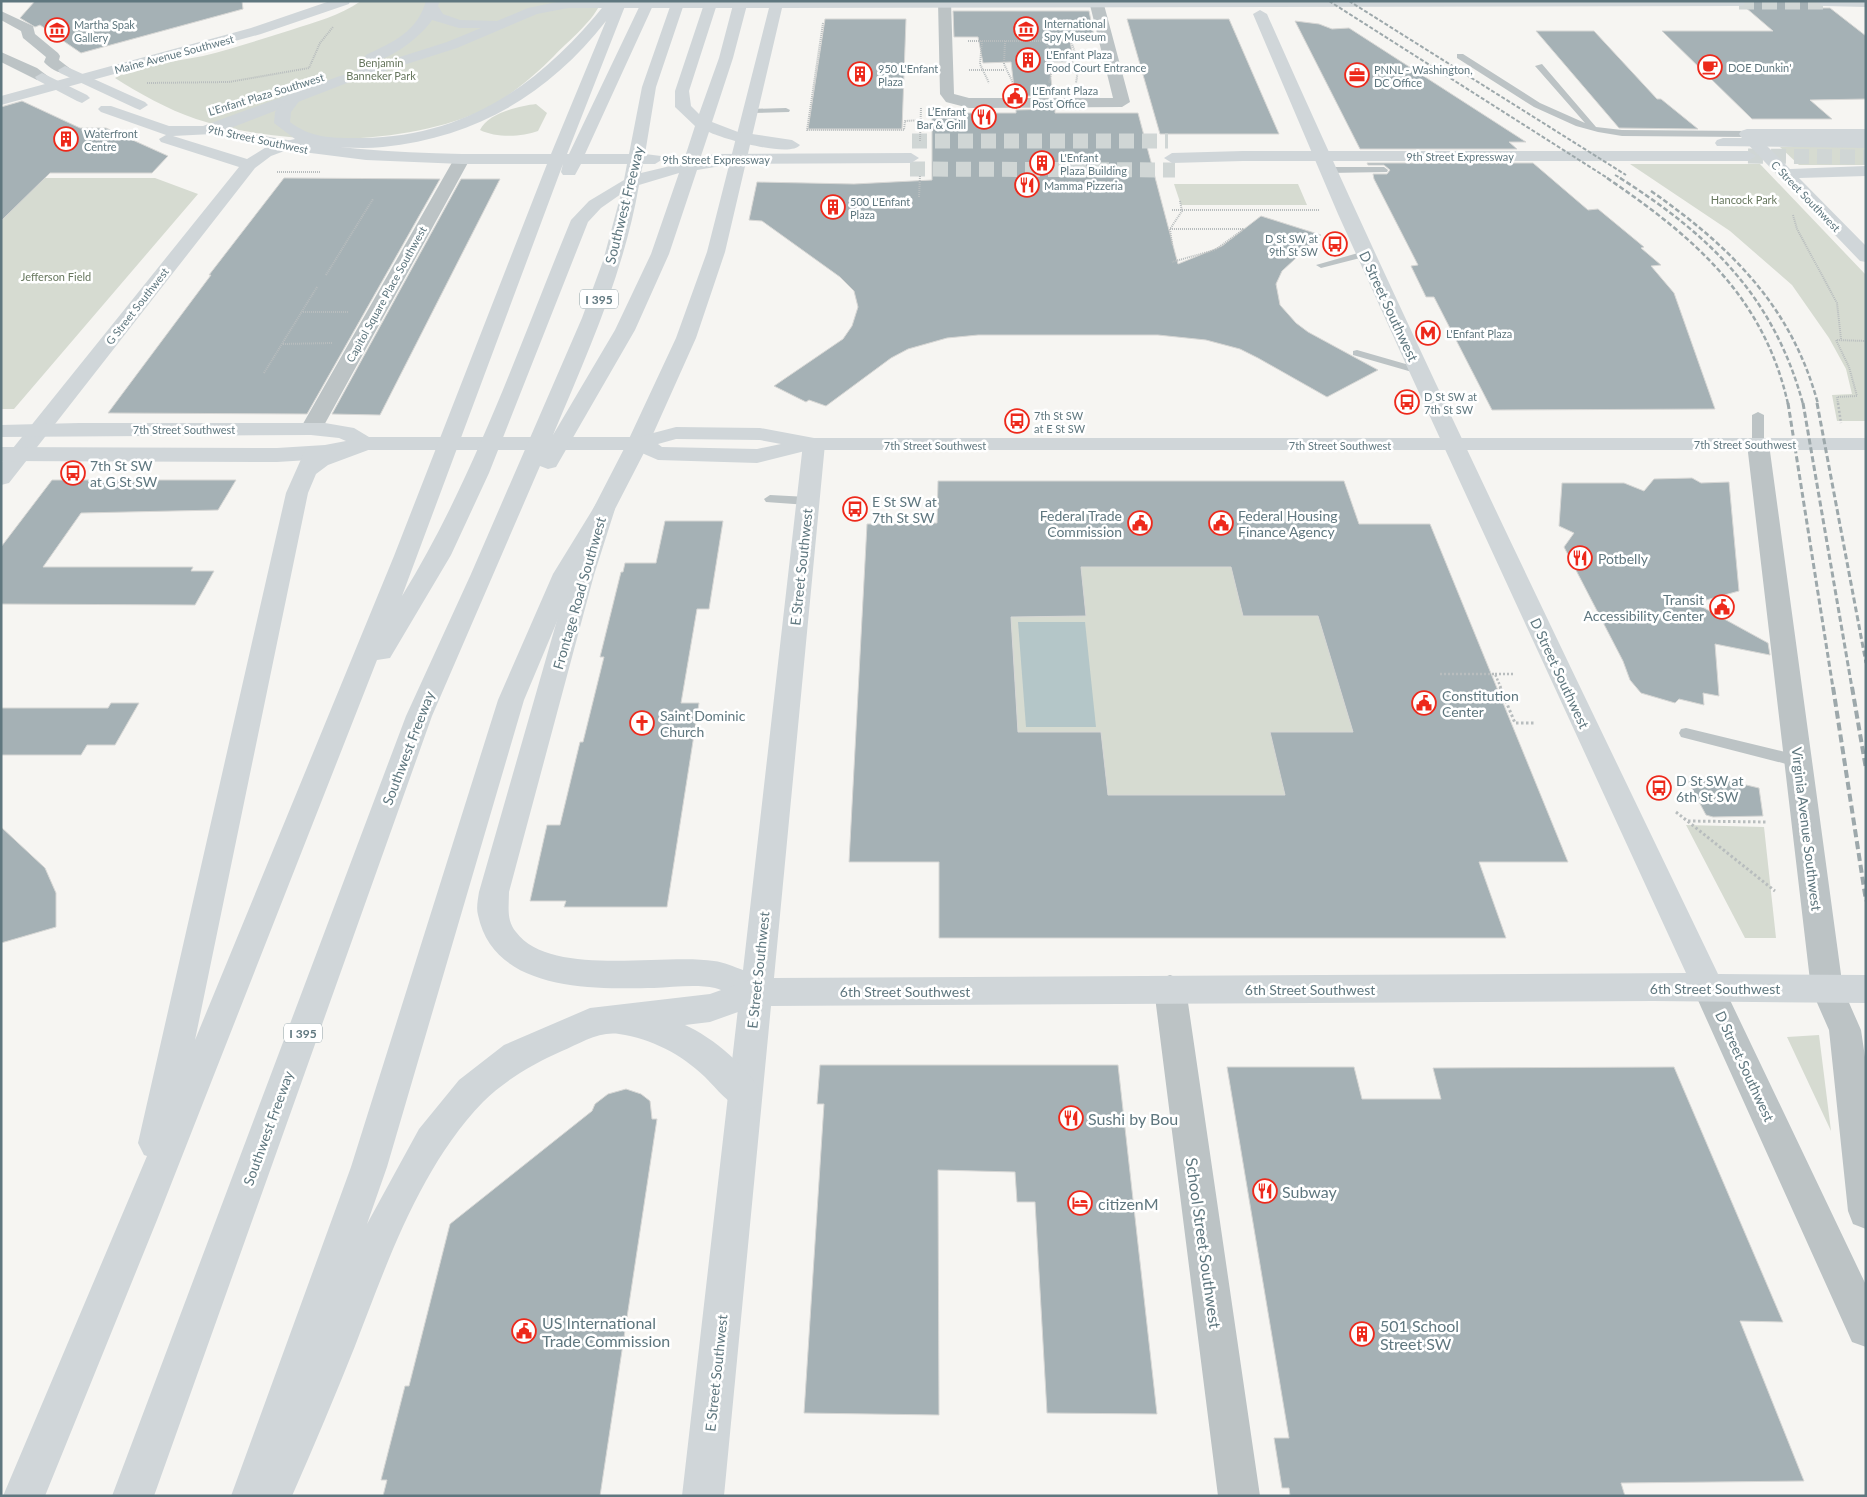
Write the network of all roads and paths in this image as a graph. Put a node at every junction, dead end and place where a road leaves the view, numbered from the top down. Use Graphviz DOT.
graph roads {
  1 [pos="5,1"];
  2 [pos="308,1"];
  3 [pos="344,1"];
  4 [pos="621,1"];
  5 [pos="649,1"];
  6 [pos="679,1"];
  7 [pos="741,1"];
  8 [pos="752,1"];
  9 [pos="777,1"];
  10 [pos="1096,1"];
  11 [pos="1176,1"];
  12 [pos="1376,1"];
  13 [pos="1,2"];
  14 [pos="608,2"];
  15 [pos="841,2"];
  16 [pos="1722,2"];
  17 [pos="1739,2"];
  18 [pos="1828,2"];
  19 [pos="1866,2"];
  20 [pos="712,3"];
  21 [pos="944,4"];
  22 [pos="433,5"];
  23 [pos="823,12"];
  24 [pos="1260,14"];
  25 [pos="1,15"];
  26 [pos="515,19"];
  27 [pos="335,26"];
  28 [pos="28,35"];
  29 [pos="10,39"];
  30 [pos="964,41"];
  31 [pos="982,41"];
  32 [pos="1005,41"];
  33 [pos="1046,41"];
  34 [pos="1071,41"];
  35 [pos="1089,41"];
  36 [pos="1,56"];
  37 [pos="1460,56"];
  38 [pos="726,58"];
  39 [pos="1539,66"];
  40 [pos="65,70"];
  41 [pos="964,70"];
  42 [pos="982,70"];
  43 [pos="1005,70"];
  44 [pos="1054,70"];
  45 [pos="1079,70"];
  46 [pos="1096,70"];
  47 [pos="42,77"];
  48 [pos="82,79"];
  49 [pos="142,82"];
  50 [pos="58,86"];
  51 [pos="992,86"];
  52 [pos="1015,86"];
  53 [pos="1048,86"];
  54 [pos="1,88"];
  55 [pos="1072,89"];
  56 [pos="292,100"];
  57 [pos="1,101"];
  58 [pos="233,106"];
  59 [pos="106,109"];
  60 [pos="786,110"];
  61 [pos="750,111"];
  62 [pos="921,120"];
  63 [pos="1594,128"];
  64 [pos="210,130"];
  65 [pos="1866,134"];
  66 [pos="1748,136"];
  67 [pos="806,141"];
  68 [pos="1223,141"];
  69 [pos="316,142"];
  70 [pos="1866,143"];
  71 [pos="1316,144"];
  72 [pos="283,146"];
  73 [pos="786,148"];
  74 [pos="1620,156"];
  75 [pos="1748,156"];
  76 [pos="462,159"];
  77 [pos="732,159"];
  78 [pos="249,165"];
  79 [pos="1327,168"];
  80 [pos="1780,169"];
  81 [pos="1384,170"];
  82 [pos="1866,171"];
  83 [pos="373,199"];
  84 [pos="1180,201"];
  85 [pos="603,204"];
  86 [pos="1172,210"];
  87 [pos="1320,210"];
  88 [pos="1792,211"];
  89 [pos="1170,229"];
  90 [pos="1172,244"];
  91 [pos="1365,254"];
  92 [pos="1866,257"];
  93 [pos="1172,262"];
  94 [pos="1322,266"];
  95 [pos="326,275"];
  96 [pos="317,287"];
  97 [pos="501,304"];
  98 [pos="302,312"];
  99 [pos="356,312"];
  100 [pos="1841,339"];
  101 [pos="1866,341"];
  102 [pos="337,343"];
  103 [pos="282,344"];
  104 [pos="1357,353"];
  105 [pos="1419,371"];
  106 [pos="264,372"];
  107 [pos="1758,415"];
  108 [pos="311,429"];
  109 [pos="1843,430"];
  110 [pos="38,431"];
  111 [pos="1,432"];
  112 [pos="638,443"];
  113 [pos="363,444"];
  114 [pos="814,444"];
  115 [pos="1758,444"];
  116 [pos="1866,444"];
  117 [pos="1454,445"];
  118 [pos="10,454"];
  119 [pos="112,455"];
  120 [pos="309,463"];
  121 [pos="1,478"];
  122 [pos="770,499"];
  123 [pos="808,501"];
  124 [pos="604,510"];
  125 [pos="483,574"];
  126 [pos="1440,674"];
  127 [pos="1494,674"];
  128 [pos="1513,674"];
  129 [pos="1535,723"];
  130 [pos="335,728"];
  131 [pos="1686,733"];
  132 [pos="1798,761"];
  133 [pos="1676,812"];
  134 [pos="1688,822"];
  135 [pos="1768,822"];
  136 [pos="1775,891"];
  137 [pos="1708,987"];
  138 [pos="1170,989"];
  139 [pos="1827,989"];
  140 [pos="1866,989"];
  141 [pos="755,992"];
  142 [pos="612,1020"];
  143 [pos="745,1095"];
  144 [pos="1866,1210"];
  145 [pos="139,1220"];
  146 [pos="1866,1328"];
  147 [pos="27,1487"];
  148 [pos="132,1496"];
  149 [pos="252,1496"];
  150 [pos="271,1496"];
  151 [pos="703,1496"];
  152 [pos="1239,1496"];
  1 -- 13 [label="street"];
  2 -- 40 [label="main road, Maine Avenue Southwest"];
  3 -- 48 [label="main road, Maine Avenue Southwest"];
  4 -- 97 [label="main road"];
  5 -- 97 [label="main road"];
  6 -- 125 [label="main road, Southwest Freeway / I 395"];
  7 -- 38 [label="main road"];
  8 -- 38 [label="main road"];
  9 -- 61 [label="main road, Frontage Road Southwest"];
  10 -- 11 [label="main road, L'Enfant Plaza Southwest"];
  10 -- 21 [label="main road, L'Enfant Plaza Southwest"];
  10 -- 21 [label="street"];
  11 -- 12 [label="main road, L'Enfant Plaza Southwest"];
  12 -- 16 [label="main road, L'Enfant Plaza Southwest"];
  14 -- 15 [label="main road, L'Enfant Plaza Southwest"];
  14 -- 26 [label="main road, L'Enfant Plaza Southwest"];
  14 -- 69 [label="main road"];
  15 -- 21 [label="main road, L'Enfant Plaza Southwest"];
  16 -- 17 [label="main road, L'Enfant Plaza Southwest"];
  18 -- 19 [label="main road"];
  20 -- 73 [label="main road"];
  21 -- 23 [label="main road"];
  22 -- 26 [label="main road, L'Enfant Plaza Southwest"];
  22 -- 58 [label="main road, L'Enfant Plaza Southwest"];
  23 -- 62 [label="path"];
  24 -- 71 [label="main road, D Street Southwest"];
  25 -- 28 [label="street"];
  26 -- 56 [label="main road, L'Enfant Plaza Southwest"];
  27 -- 49 [label="path"];
  28 -- 29 [label="street"];
  28 -- 40 [label="street"];
  30 -- 31 [label="path"];
  31 -- 32 [label="path"];
  31 -- 42 [label="path"];
  32 -- 33 [label="path"];
  32 -- 43 [label="path"];
  33 -- 34 [label="path"];
  33 -- 44 [label="path"];
  34 -- 35 [label="path"];
  34 -- 45 [label="path"];
  36 -- 47 [label="street"];
  37 -- 63 [label="lane"];
  38 -- 125 [label="main road"];
  39 -- 63 [label="lane"];
  40 -- 47 [label="main road, Maine Avenue Southwest"];
  40 -- 48 [label="main road, 9th Street Southwest"];
  41 -- 42 [label="path"];
  42 -- 43 [label="path"];
  42 -- 51 [label="path"];
  43 -- 52 [label="path"];
  44 -- 45 [label="path"];
  44 -- 53 [label="path"];
  45 -- 46 [label="path"];
  45 -- 55 [label="path"];
  47 -- 50 [label="main road, 9th Street Southwest"];
  47 -- 54 [label="main road, Maine Avenue Southwest"];
  48 -- 50 [label="main road, Maine Avenue Southwest"];
  48 -- 64 [label="main road, 9th Street Southwest"];
  50 -- 57 [label="main road, Maine Avenue Southwest"];
  50 -- 59 [label="main road, 9th Street Southwest"];
  56 -- 64 [label="main road, L'Enfant Plaza Southwest"];
  56 -- 69 [label="main road"];
  59 -- 64 [label="main road"];
  59 -- 78 [label="main road, 9th Street Southwest"];
  60 -- 61 [label="lane"];
  61 -- 112 [label="main road, Frontage Road Southwest"];
  63 -- 66 [label="lane"];
  64 -- 72 [label="main road, 9th Street Southwest"];
  65 -- 66 [label="main road"];
  66 -- 80 [label="main road, C Street Southwest"];
  67 -- 73 [label="main road"];
  68 -- 71 [label="main road"];
  69 -- 72 [label="main road"];
  70 -- 74 [label="main road"];
  71 -- 79 [label="main road, D Street Southwest"];
  72 -- 76 [label="main road, 9th Street Southwest"];
  72 -- 78 [label="main road, G Street Southwest"];
  73 -- 77 [label="main road, 9th Street Expressway"];
  73 -- 85 [label="main road, 9th Street Expressway"];
  74 -- 75 [label="main road, 9th Street Expressway"];
  74 -- 79 [label="main road, 9th Street Expressway"];
  76 -- 77 [label="main road, 9th Street Expressway"];
  76 -- 108 [label="street, Capitol Square Place Southwest"];
  77 -- 85 [label="main road"];
  78 -- 110 [label="main road, G Street Southwest"];
  79 -- 81 [label="lane"];
  79 -- 91 [label="main road, D Street Southwest"];
  80 -- 82 [label="main road"];
  80 -- 92 [label="main road, C Street Southwest"];
  83 -- 95 [label="path"];
  84 -- 89 [label="path"];
  85 -- 130 [label="main road"];
  86 -- 87 [label="path"];
  88 -- 100 [label="path"];
  89 -- 90 [label="path"];
  89 -- 93 [label="path"];
  91 -- 94 [label="lane"];
  91 -- 105 [label="main road, D Street Southwest"];
  96 -- 98 [label="path"];
  97 -- 130 [label="main road"];
  98 -- 99 [label="path"];
  98 -- 103 [label="path"];
  100 -- 101 [label="path"];
  100 -- 109 [label="path"];
  102 -- 103 [label="path"];
  103 -- 106 [label="path"];
  104 -- 105 [label="lane"];
  105 -- 117 [label="main road, D Street Southwest"];
  107 -- 115 [label="lane"];
  108 -- 110 [label="main road, 7th Street Southwest"];
  108 -- 113 [label="main road, 7th Street Southwest"];
  108 -- 119 [label="main road"];
  110 -- 111 [label="main road, 7th Street Southwest"];
  110 -- 118 [label="main road, G Street Southwest"];
  112 -- 113 [label="main road, 7th Street Southwest"];
  112 -- 114 [label="main road, 7th Street Southwest"];
  112 -- 124 [label="main road, Frontage Road Southwest"];
  113 -- 120 [label="main road"];
  114 -- 117 [label="main road, 7th Street Southwest"];
  114 -- 123 [label="main road, E Street Southwest"];
  115 -- 116 [label="main road, 7th Street Southwest"];
  115 -- 117 [label="main road, 7th Street Southwest"];
  115 -- 132 [label="street, Virginia Avenue Southwest"];
  117 -- 137 [label="main road, D Street Southwest"];
  118 -- 119 [label="main road, 7th Street Southwest"];
  118 -- 121 [label="main road, G Street Southwest"];
  119 -- 120 [label="main road, 7th Street Southwest"];
  120 -- 145 [label="main road"];
  122 -- 123 [label="lane"];
  123 -- 141 [label="main road, E Street Southwest"];
  124 -- 141 [label="main road, Frontage Road Southwest"];
  124 -- 149 [label="main road"];
  125 -- 148 [label="main road, Southwest Freeway / I 395"];
  126 -- 127 [label="path"];
  127 -- 128 [label="path"];
  127 -- 129 [label="path"];
  130 -- 145 [label="main road"];
  131 -- 132 [label="lane"];
  132 -- 139 [label="street, Virginia Avenue Southwest"];
  133 -- 134 [label="path"];
  134 -- 135 [label="path"];
  134 -- 136 [label="path"];
  137 -- 138 [label="main road, 6th Street Southwest"];
  137 -- 139 [label="main road, 6th Street Southwest"];
  137 -- 146 [label="street, D Street Southwest"];
  138 -- 141 [label="main road, 6th Street Southwest"];
  138 -- 152 [label="street, School Street Southwest"];
  139 -- 140 [label="main road, 6th Street Southwest"];
  139 -- 144 [label="street, Virginia Avenue Southwest"];
  141 -- 142 [label="main road"];
  141 -- 143 [label="main road, E Street Southwest"];
  142 -- 143 [label="main road"];
  142 -- 150 [label="main road"];
  143 -- 151 [label="main road, E Street Southwest"];
  145 -- 147 [label="main road"];
}
